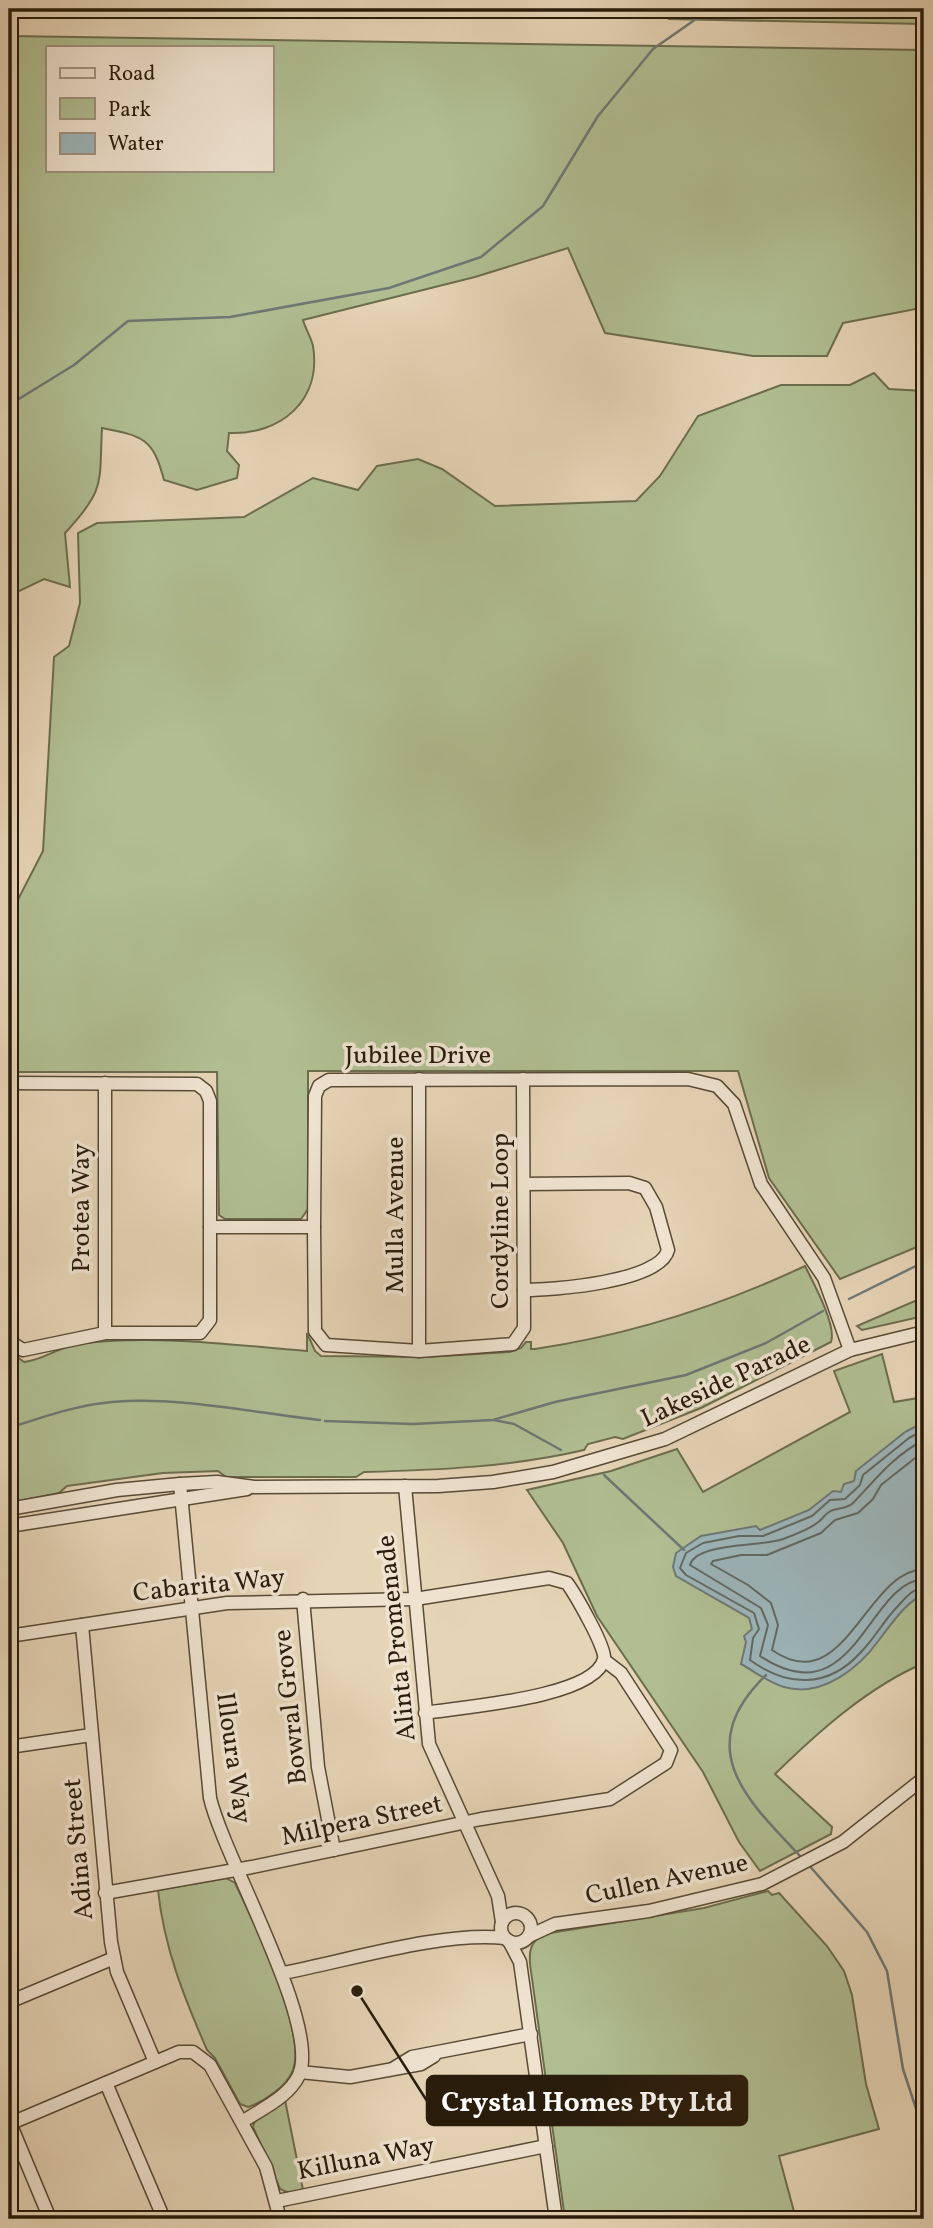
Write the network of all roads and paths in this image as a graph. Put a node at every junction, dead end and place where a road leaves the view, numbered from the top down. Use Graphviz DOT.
graph roads {
  1 [pos="419,1079"];
  2 [pos="523,1079"];
  3 [pos="9,1083"];
  4 [pos="105,1083"];
  5 [pos="524,1184"];
  6 [pos="210,1227"];
  7 [pos="314,1227"];
  8 [pos="524,1290"];
  9 [pos="924,1332"];
  10 [pos="105,1333"];
  11 [pos="9,1341"];
  12 [pos="850,1350"];
  13 [pos="419,1351"];
  14 [pos="180,1484"];
  15 [pos="405,1486"];
  16 [pos="254,1487"];
  17 [pos="182,1499"];
  18 [pos="9,1509"];
  19 [pos="9,1526"];
  20 [pos="415,1598"];
  21 [pos="303,1600"];
  22 [pos="193,1608"];
  23 [pos="82,1625"];
  24 [pos="9,1636"];
  25 [pos="604,1660"];
  26 [pos="425,1713"];
  27 [pos="91,1735"];
  28 [pos="9,1748"];
  29 [pos="924,1778"];
  30 [pos="463,1823"];
  31 [pos="334,1850"];
  32 [pos="236,1870"];
  33 [pos="105,1893"];
  34 [pos="498,1896"];
  35 [pos="523,1915"];
  36 [pos="555,1924"];
  37 [pos="505,1932"];
  38 [pos="527,1938"];
  39 [pos="114,1958"];
  40 [pos="520,1962"];
  41 [pos="283,1973"];
  42 [pos="9,2002"];
  43 [pos="531,2034"];
  44 [pos="155,2062"];
  45 [pos="300,2072"];
  46 [pos="106,2083"];
  47 [pos="242,2122"];
  48 [pos="9,2124"];
  49 [pos="546,2147"];
  50 [pos="277,2201"];
  51 [pos="50,2219"];
  52 [pos="164,2219"];
  53 [pos="280,2219"];
  54 [pos="555,2219"];
  1 -- 2 [label="street, Jubilee Drive"];
  1 -- 7 [label="street, Jubilee Drive"];
  1 -- 13 [label="street, Mulla Avenue"];
  2 -- 5 [label="street, Cordyline Loop"];
  2 -- 12 [label="street, Jubilee Drive"];
  3 -- 4 [label="street"];
  4 -- 6 [label="street"];
  4 -- 10 [label="street, Protea Way"];
  5 -- 8 [label="street, Cordyline Loop"];
  5 -- 8 [label="street"];
  6 -- 7 [label="street"];
  6 -- 10 [label="street"];
  7 -- 13 [label="street, Cordyline Loop"];
  8 -- 13 [label="street, Cordyline Loop"];
  9 -- 12 [label="street, Lakeside Parade"];
  10 -- 11 [label="street"];
  12 -- 15 [label="street, Lakeside Parade"];
  14 -- 16 [label="street, Lakeside Parade"];
  14 -- 17 [label="street, Illoura Way"];
  14 -- 18 [label="street, Lakeside Parade"];
  15 -- 16 [label="street, Lakeside Parade"];
  15 -- 20 [label="street, Alinta Promenade"];
  16 -- 17 [label="street, Lakeside Parade"];
  17 -- 19 [label="street, Lakeside Parade"];
  17 -- 22 [label="street, Illoura Way"];
  20 -- 21 [label="street, Cabarita Way"];
  20 -- 25 [label="street, Cabarita Way"];
  20 -- 26 [label="street, Alinta Promenade"];
  21 -- 22 [label="street, Cabarita Way"];
  21 -- 31 [label="street, Bowral Grove"];
  22 -- 23 [label="street, Cabarita Way"];
  22 -- 32 [label="street, Illoura Way"];
  23 -- 24 [label="street, Cabarita Way"];
  23 -- 27 [label="street, Adina Street"];
  25 -- 26 [label="street"];
  25 -- 30 [label="street, Milpera Street"];
  26 -- 30 [label="street, Alinta Promenade"];
  27 -- 28 [label="street"];
  27 -- 33 [label="street, Adina Street"];
  29 -- 36 [label="street, Cullen Avenue"];
  30 -- 31 [label="street, Milpera Street"];
  30 -- 34 [label="street, Alinta Promenade"];
  31 -- 32 [label="street, Milpera Street"];
  32 -- 33 [label="street, Milpera Street"];
  32 -- 41 [label="street, Illoura Way"];
  33 -- 39 [label="street, Adina Street"];
  34 -- 35 [label="street, Alinta Promenade"];
  34 -- 37 [label="street, Alinta Promenade"];
  35 -- 36 [label="street, Cullen Avenue"];
  35 -- 37 [label="street"];
  35 -- 38 [label="street"];
  36 -- 38 [label="street, Cullen Avenue"];
  37 -- 38 [label="street, Cullen Avenue"];
  37 -- 40 [label="street, Alinta Promenade"];
  37 -- 41 [label="street"];
  38 -- 40 [label="street, Alinta Promenade"];
  39 -- 42 [label="street"];
  39 -- 44 [label="street, Adina Street"];
  40 -- 43 [label="street, Alinta Promenade"];
  41 -- 45 [label="street, Illoura Way"];
  43 -- 45 [label="street"];
  43 -- 49 [label="street, Alinta Promenade"];
  44 -- 46 [label="street"];
  44 -- 47 [label="street"];
  45 -- 47 [label="street"];
  46 -- 48 [label="street"];
  46 -- 52 [label="street"];
  47 -- 50 [label="street"];
  48 -- 51 [label="street"];
  49 -- 50 [label="street, Killuna Way"];
  49 -- 54 [label="street, Alinta Promenade"];
  50 -- 53 [label="street"];
}
